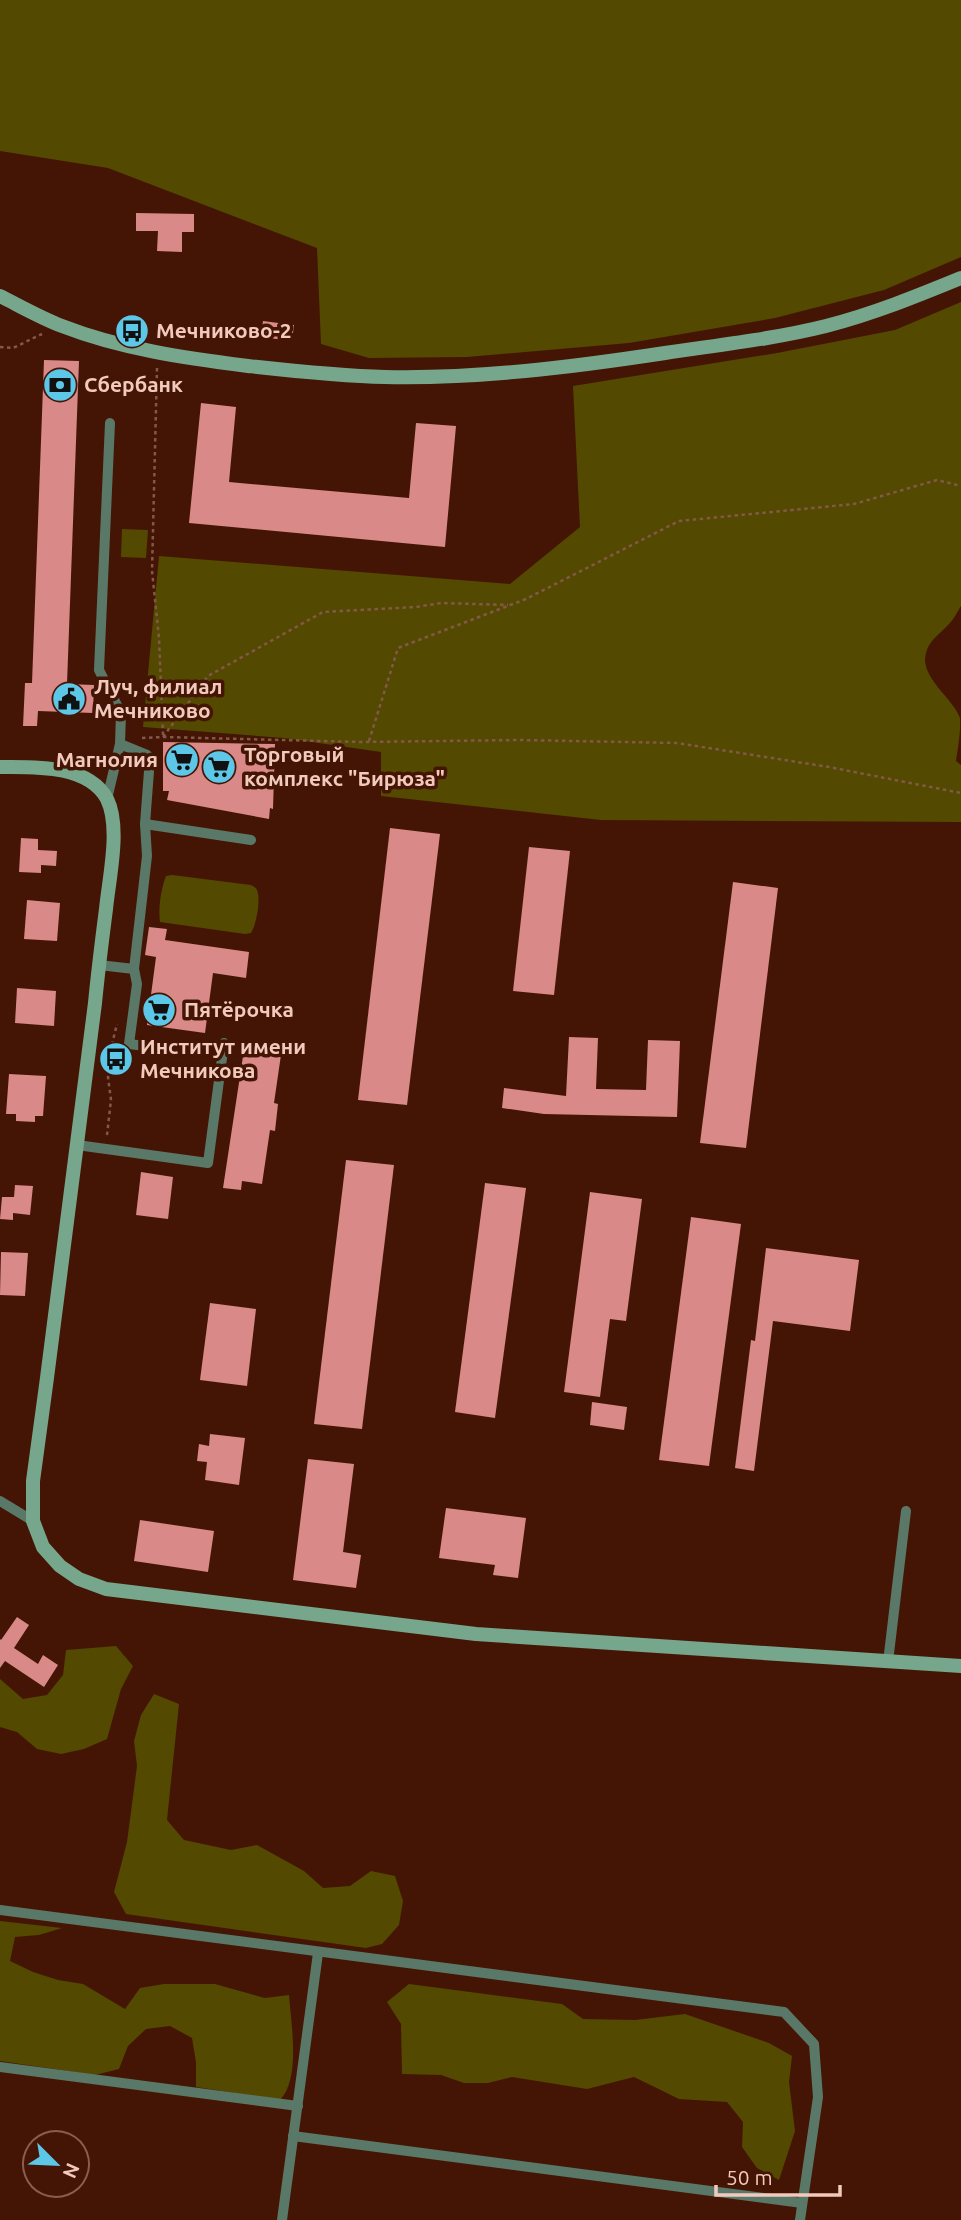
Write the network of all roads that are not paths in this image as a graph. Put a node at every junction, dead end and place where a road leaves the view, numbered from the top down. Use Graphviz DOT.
graph roads {
  1 [pos="961,278"];
  2 [pos="0,296"];
  3 [pos="110,423"];
  4 [pos="120,744"];
  5 [pos="0,767"];
  6 [pos="107,799"];
  7 [pos="145,824"];
  8 [pos="251,840"];
  9 [pos="99,965"];
  10 [pos="134,969"];
  11 [pos="224,1043"];
  12 [pos="194,1052"];
  13 [pos="77,1146"];
  14 [pos="0,1501"];
  15 [pos="906,1511"];
  16 [pos="33,1521"];
  17 [pos="888,1662"];
  18 [pos="961,1667"];
  19 [pos="0,1910"];
  20 [pos="318,1953"];
  21 [pos="0,2067"];
  22 [pos="298,2106"];
  23 [pos="293,2136"];
  24 [pos="802,2203"];
  25 [pos="282,2220"];
  26 [pos="800,2220"];
  1 -- 2 [label="main road"];
  3 -- 4 [label="lane"];
  4 -- 6 [label="lane"];
  4 -- 7 [label="lane"];
  5 -- 6 [label="main road"];
  6 -- 9 [label="main road"];
  7 -- 8 [label="lane"];
  7 -- 10 [label="lane"];
  9 -- 10 [label="lane"];
  9 -- 13 [label="main road"];
  10 -- 12 [label="lane"];
  11 -- 13 [label="lane"];
  13 -- 16 [label="main road"];
  14 -- 16 [label="lane"];
  15 -- 17 [label="lane"];
  16 -- 17 [label="main road"];
  17 -- 18 [label="main road"];
  19 -- 20 [label="lane"];
  20 -- 22 [label="lane"];
  20 -- 24 [label="lane"];
  21 -- 22 [label="lane"];
  22 -- 23 [label="lane"];
  23 -- 24 [label="lane"];
  23 -- 25 [label="lane"];
  24 -- 26 [label="lane"];
}
